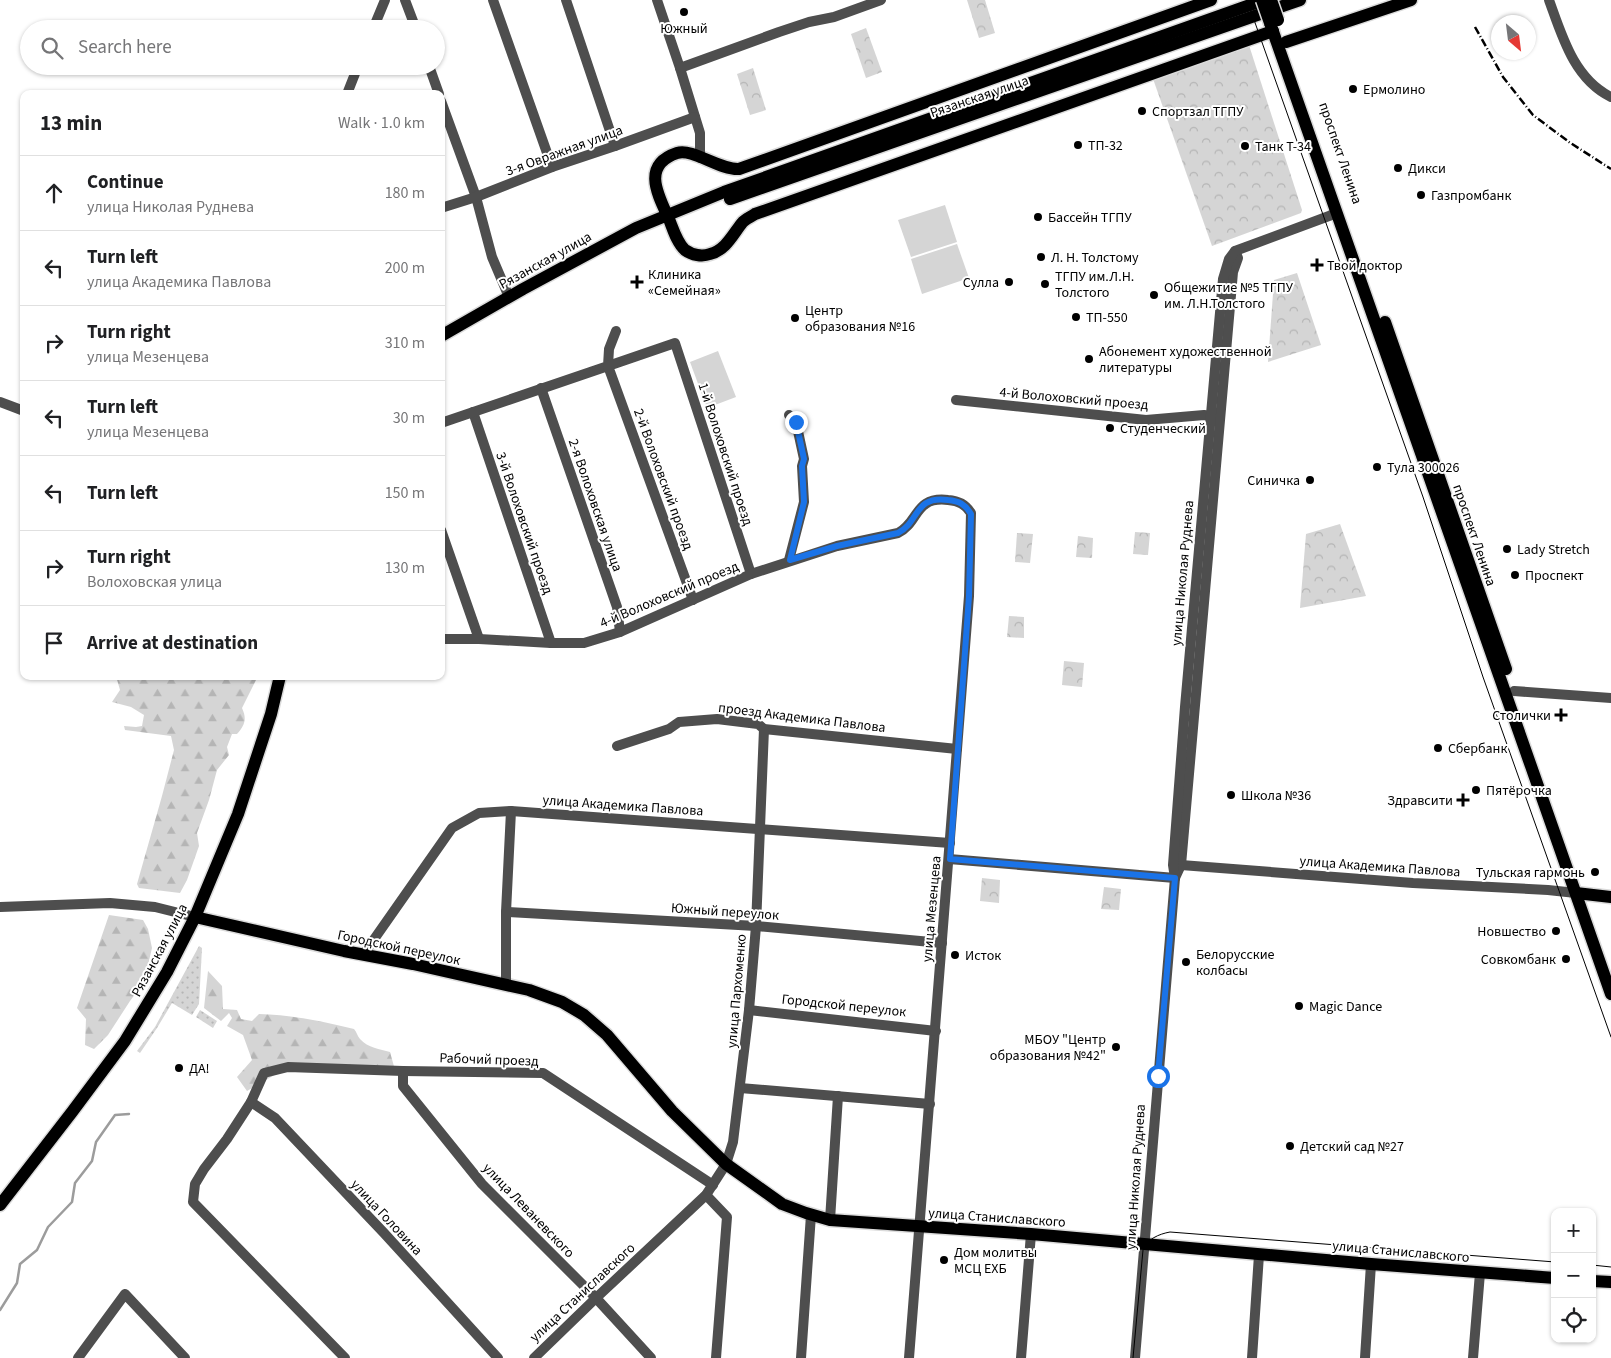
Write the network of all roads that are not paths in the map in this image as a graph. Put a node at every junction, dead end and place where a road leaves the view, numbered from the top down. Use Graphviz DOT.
graph roads {
  1 [pos="385,0"];
  2 [pos="405,0"];
  3 [pos="493,0"];
  4 [pos="566,0"];
  5 [pos="657,0"];
  6 [pos="881,0"];
  7 [pos="1211,0"];
  8 [pos="1263,0"];
  9 [pos="1271,0"];
  10 [pos="1300,0"];
  11 [pos="1411,0"];
  12 [pos="1549,0"];
  13 [pos="377,20"];
  14 [pos="413,20"];
  15 [pos="1274,25"];
  16 [pos="1286,42"];
  17 [pos="680,68"];
  18 [pos="354,75"];
  19 [pos="432,75"];
  20 [pos="348,90"];
  21 [pos="438,90"];
  22 [pos="1611,97"];
  23 [pos="445,112"];
  24 [pos="695,117"];
  25 [pos="615,146"];
  26 [pos="700,158"];
  27 [pos="552,167"];
  28 [pos="739,169"];
  29 [pos="772,174"];
  30 [pos="476,197"];
  31 [pos="445,207"];
  32 [pos="1341,212"];
  33 [pos="667,216"];
  34 [pos="509,297"];
  35 [pos="616,331"];
  36 [pos="445,334"];
  37 [pos="608,366"];
  38 [pos="541,388"];
  39 [pos="956,400"];
  40 [pos="0,402"];
  41 [pos="20,410"];
  42 [pos="472,412"];
  43 [pos="789,415"];
  44 [pos="1215,416"];
  45 [pos="445,422"];
  46 [pos="925,503"];
  47 [pos="445,541"];
  48 [pos="790,560"];
  49 [pos="751,574"];
  50 [pos="693,600"];
  51 [pos="620,632"];
  52 [pos="445,638"];
  53 [pos="479,638"];
  54 [pos="551,643"];
  55 [pos="279,680"];
  56 [pos="1514,691"];
  57 [pos="1611,698"];
  58 [pos="764,729"];
  59 [pos="617,746"];
  60 [pos="958,749"];
  61 [pos="511,811"];
  62 [pos="759,828"];
  63 [pos="950,843"];
  64 [pos="950,859"];
  65 [pos="1181,866"];
  66 [pos="1175,878"];
  67 [pos="1581,894"];
  68 [pos="1611,897"];
  69 [pos="0,907"];
  70 [pos="506,912"];
  71 [pos="195,917"];
  72 [pos="756,926"];
  73 [pos="942,943"];
  74 [pos="363,955"];
  75 [pos="1611,967"];
  76 [pos="506,985"];
  77 [pos="1611,994"];
  78 [pos="749,1010"];
  79 [pos="936,1031"];
  80 [pos="403,1071"];
  81 [pos="740,1088"];
  82 [pos="838,1096"];
  83 [pos="251,1102"];
  84 [pos="930,1104"];
  85 [pos="726,1164"];
  86 [pos="713,1185"];
  87 [pos="706,1195"];
  88 [pos="0,1205"];
  89 [pos="811,1215"];
  90 [pos="830,1220"];
  91 [pos="920,1226"];
  92 [pos="1031,1234"];
  93 [pos="1146,1244"];
  94 [pos="1259,1255"];
  95 [pos="1371,1264"];
  96 [pos="1480,1273"];
  97 [pos="1551,1278"];
  98 [pos="1596,1281"];
  99 [pos="1611,1282"];
  100 [pos="596,1298"];
  101 [pos="78,1358"];
  102 [pos="185,1358"];
  103 [pos="345,1358"];
  104 [pos="498,1358"];
  105 [pos="534,1358"];
  106 [pos="651,1358"];
  107 [pos="716,1358"];
  108 [pos="801,1358"];
  109 [pos="909,1358"];
  110 [pos="1021,1358"];
  111 [pos="1135,1358"];
  112 [pos="1252,1358"];
  113 [pos="1365,1358"];
  114 [pos="1473,1358"];
  1 -- 13 [label="street"];
  2 -- 14 [label="street"];
  3 -- 27 [label="street"];
  4 -- 25 [label="street"];
  5 -- 17 [label="street"];
  6 -- 17 [label="street"];
  7 -- 28 [label="main road"];
  8 -- 15 [label="main road, bridge"];
  8 -- 29 [label="main road, Рязанская улица"];
  9 -- 15 [label="main road, проспект Ленина, bridge"];
  10 -- 33 [label="main road, Рязанская улица"];
  11 -- 16 [label="main road"];
  12 -- 22 [label="street"];
  15 -- 16 [label="main road, проспект Ленина"];
  15 -- 32 [label="main road, проспект Ленина"];
  15 -- 33 [label="main road"];
  16 -- 32 [label="main road, проспект Ленина"];
  17 -- 24 [label="street"];
  18 -- 20 [label="street"];
  19 -- 21 [label="street"];
  23 -- 30 [label="street"];
  24 -- 25 [label="street, 3-я Овражная улица"];
  24 -- 26 [label="street"];
  25 -- 27 [label="street, 3-я Овражная улица"];
  26 -- 28 [label="main road"];
  26 -- 33 [label="main road"];
  27 -- 30 [label="street, 3-я Овражная улица"];
  28 -- 29 [label="main road"];
  29 -- 33 [label="main road, Рязанская улица"];
  30 -- 31 [label="street, 3-я Овражная улица"];
  30 -- 34 [label="street"];
  32 -- 44 [label="street, улица Николая Руднева"];
  32 -- 56 [label="main road, проспект Ленина"];
  32 -- 67 [label="main road, проспект Ленина"];
  33 -- 34 [label="main road, Рязанская улица"];
  34 -- 36 [label="main road, Рязанская улица"];
  35 -- 37 [label="street"];
  37 -- 38 [label="street"];
  37 -- 49 [label="street, 1-й Волоховский проезд"];
  37 -- 50 [label="street, 2-й Волоховский проезд"];
  38 -- 42 [label="street"];
  38 -- 51 [label="street, 2-я Волоховская улица"];
  39 -- 44 [label="street, 4-й Волоховский проезд"];
  40 -- 41 [label="street"];
  42 -- 45 [label="street"];
  42 -- 54 [label="street, 3-й Волоховский проезд"];
  43 -- 48 [label="street"];
  44 -- 65 [label="street, улица Николая Руднева"];
  44 -- 66 [label="street, улица Николая Руднева"];
  46 -- 48 [label="street, 4-й Волоховский проезд"];
  46 -- 60 [label="street, улица Мезенцева"];
  47 -- 53 [label="street"];
  48 -- 49 [label="street, 4-й Волоховский проезд"];
  49 -- 50 [label="street, 4-й Волоховский проезд"];
  50 -- 51 [label="street, 4-й Волоховский проезд"];
  51 -- 54 [label="street, 4-й Волоховский проезд"];
  52 -- 53 [label="street, 4-й Волоховский проезд"];
  53 -- 54 [label="street, 4-й Волоховский проезд"];
  55 -- 71 [label="main road, Рязанская улица"];
  56 -- 57 [label="street"];
  56 -- 67 [label="main road, проспект Ленина"];
  58 -- 59 [label="street, проезд Академика Павлова"];
  58 -- 60 [label="street, проезд Академика Павлова"];
  58 -- 62 [label="street, улица Пархоменко"];
  60 -- 63 [label="street, улица Мезенцева"];
  61 -- 62 [label="street, улица Академика Павлова"];
  61 -- 70 [label="street"];
  61 -- 74 [label="street, улица Академика Павлова"];
  62 -- 63 [label="street, улица Академика Павлова"];
  62 -- 72 [label="street, улица Пархоменко"];
  63 -- 64 [label="street, улица Мезенцева"];
  64 -- 66 [label="street"];
  64 -- 73 [label="street, улица Мезенцева"];
  65 -- 66 [label="street, улица Николая Руднева"];
  65 -- 67 [label="street, улица Академика Павлова"];
  66 -- 93 [label="street, улица Николая Руднева"];
  67 -- 68 [label="main road"];
  67 -- 75 [label="main road, проспект Ленина"];
  67 -- 77 [label="main road, проспект Ленина"];
  69 -- 71 [label="street, Городской переулок"];
  70 -- 72 [label="street, Южный переулок"];
  70 -- 76 [label="street"];
  71 -- 74 [label="main road, Городской переулок"];
  71 -- 88 [label="main road, Рязанская улица"];
  72 -- 73 [label="street, Южный переулок"];
  72 -- 78 [label="street, улица Пархоменко"];
  73 -- 79 [label="street, улица Мезенцева"];
  74 -- 76 [label="main road, Городской переулок"];
  76 -- 85 [label="main road, Городской переулок"];
  78 -- 79 [label="street, Городской переулок"];
  78 -- 81 [label="street, улица Пархоменко"];
  79 -- 84 [label="street, улица Мезенцева"];
  80 -- 83 [label="street, Рабочий проезд"];
  80 -- 86 [label="street, Рабочий проезд"];
  80 -- 100 [label="street, улица Леваневского"];
  81 -- 82 [label="street"];
  81 -- 85 [label="street, улица Пархоменко"];
  82 -- 84 [label="street"];
  82 -- 90 [label="street"];
  83 -- 103 [label="street"];
  83 -- 104 [label="street, улица Головина"];
  84 -- 91 [label="street, улица Мезенцева"];
  85 -- 86 [label="street, улица Станиславского"];
  85 -- 89 [label="main road, улица Станиславского"];
  86 -- 87 [label="street, улица Станиславского"];
  87 -- 100 [label="street, улица Станиславского"];
  87 -- 107 [label="street"];
  89 -- 90 [label="main road, улица Станиславского"];
  89 -- 108 [label="street"];
  90 -- 91 [label="main road, улица Станиславского"];
  91 -- 92 [label="main road, улица Станиславского"];
  91 -- 109 [label="street, улица Мезенцева"];
  92 -- 93 [label="main road, улица Станиславского"];
  92 -- 110 [label="street"];
  93 -- 94 [label="main road, улица Станиславского"];
  93 -- 111 [label="street, улица Николая Руднева"];
  94 -- 95 [label="main road, улица Станиславского"];
  94 -- 112 [label="street"];
  95 -- 96 [label="main road, улица Станиславского"];
  95 -- 113 [label="street"];
  96 -- 97 [label="main road, улица Станиславского"];
  96 -- 114 [label="street"];
  98 -- 99 [label="main road"];
  100 -- 105 [label="street, улица Станиславского"];
  100 -- 106 [label="street, улица Леваневского"];
  101 -- 102 [label="street"];
}
